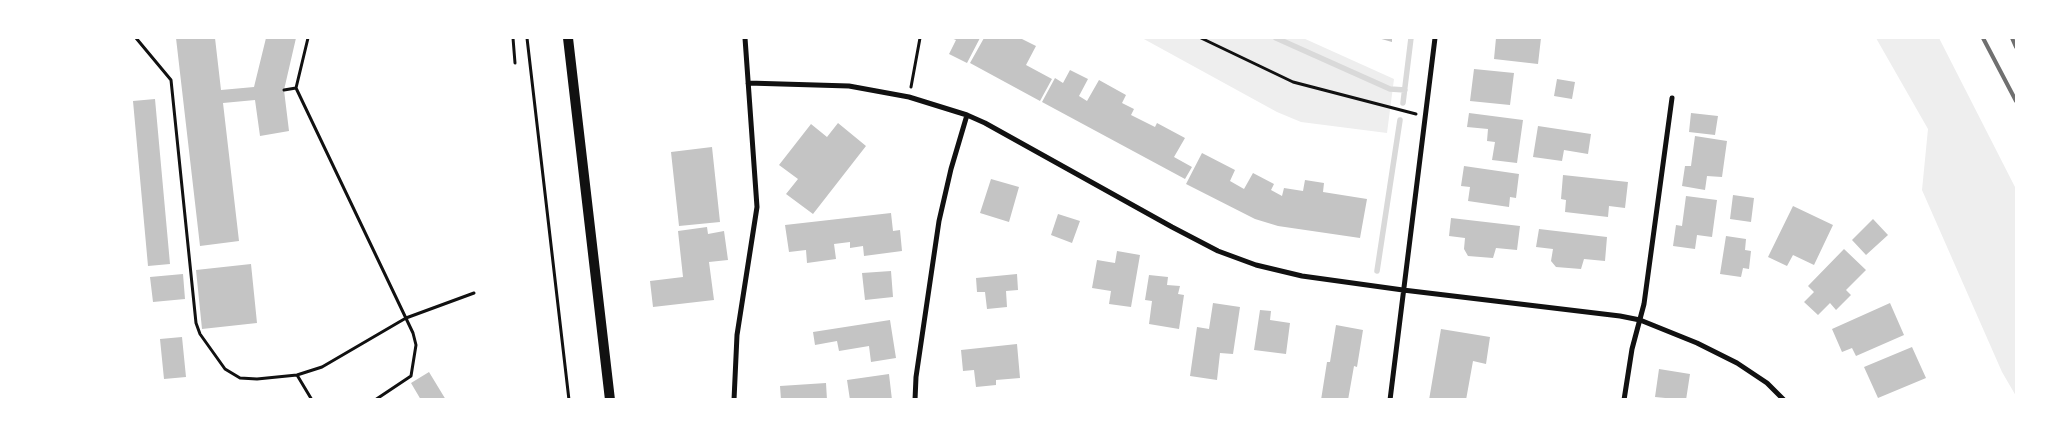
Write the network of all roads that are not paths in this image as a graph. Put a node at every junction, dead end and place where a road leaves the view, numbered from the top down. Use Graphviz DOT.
graph roads {
  1 [pos="568,38"];
  2 [pos="745,38"];
  3 [pos="1435,38"];
  4 [pos="748,83"];
  5 [pos="1672,98"];
  6 [pos="967,115"];
  7 [pos="1403,290"];
  8 [pos="1640,320"];
  9 [pos="610,400"];
  10 [pos="734,400"];
  11 [pos="915,400"];
  12 [pos="1390,400"];
  13 [pos="1624,400"];
  14 [pos="1784,400"];
  1 -- 9 [label="main road"];
  2 -- 4 [label="street"];
  3 -- 7 [label="street"];
  4 -- 6 [label="street"];
  4 -- 10 [label="street"];
  5 -- 8 [label="street"];
  6 -- 7 [label="street"];
  6 -- 11 [label="street"];
  7 -- 8 [label="street"];
  7 -- 12 [label="street"];
  8 -- 13 [label="street"];
  8 -- 14 [label="street"];
}
